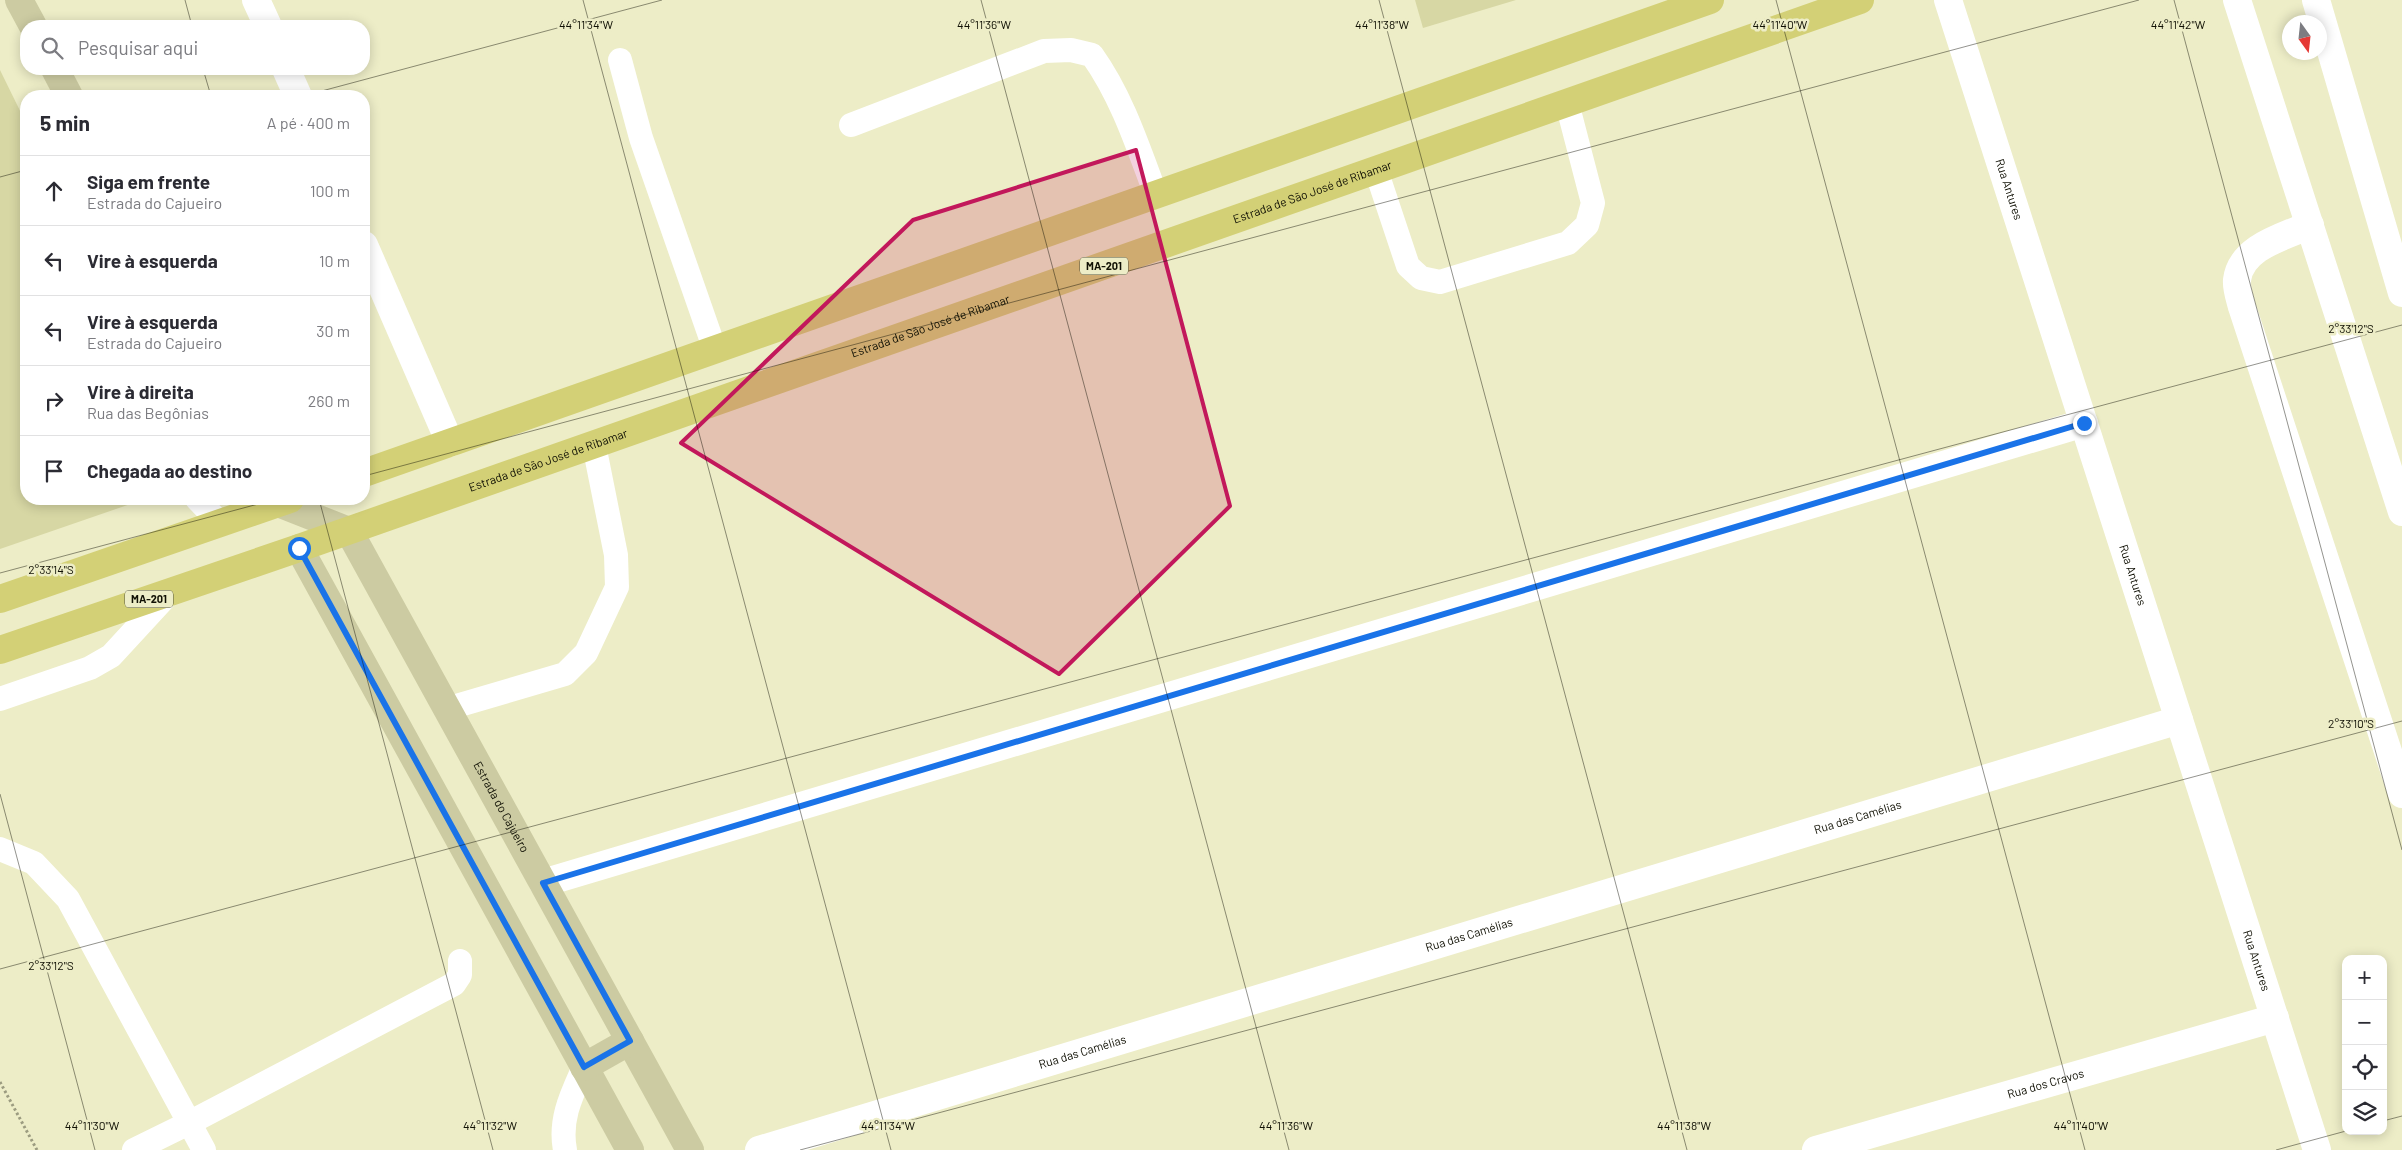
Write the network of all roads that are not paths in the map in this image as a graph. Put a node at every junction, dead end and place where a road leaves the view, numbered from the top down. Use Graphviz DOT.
graph roads {
  1 [pos="19,0"];
  2 [pos="256,0"];
  3 [pos="1710,0"];
  4 [pos="1860,0"];
  5 [pos="1948,0"];
  6 [pos="2237,0"];
  7 [pos="2316,0"];
  8 [pos="30,20"];
  9 [pos="265,20"];
  10 [pos="620,60"];
  11 [pos="58,75"];
  12 [pos="289,75"];
  13 [pos="66,90"];
  14 [pos="295,90"];
  15 [pos="1567,103"];
  16 [pos="851,125"];
  17 [pos="1376,170"];
  18 [pos="1156,195"];
  19 [pos="2310,225"];
  20 [pos="370,259"];
  21 [pos="2402,293"];
  22 [pos="715,350"];
  23 [pos="2084,423"];
  24 [pos="450,443"];
  25 [pos="594,445"];
  26 [pos="370,472"];
  27 [pos="203,505"];
  28 [pos="268,505"];
  29 [pos="292,505"];
  30 [pos="2402,512"];
  31 [pos="220,523"];
  32 [pos="349,531"];
  33 [pos="299,548"];
  34 [pos="170,592"];
  35 [pos="0,599"];
  36 [pos="0,650"];
  37 [pos="0,699"];
  38 [pos="446,709"];
  39 [pos="2179,720"];
  40 [pos="2402,794"];
  41 [pos="0,849"];
  42 [pos="543,883"];
  43 [pos="460,961"];
  44 [pos="2274,1018"];
  45 [pos="630,1041"];
  46 [pos="584,1067"];
  47 [pos="189,1123"];
  48 [pos="134,1150"];
  49 [pos="204,1150"];
  50 [pos="565,1150"];
  51 [pos="630,1150"];
  52 [pos="690,1150"];
  53 [pos="760,1150"];
  54 [pos="1816,1150"];
  55 [pos="2317,1150"];
  1 -- 8 [label="main road"];
  2 -- 9 [label="street"];
  3 -- 18 [label="main road"];
  4 -- 15 [label="main road, Estrada de São José de Ribamar / MA-201"];
  5 -- 23 [label="street, Rua Antures"];
  6 -- 19 [label="street"];
  7 -- 21 [label="street"];
  10 -- 22 [label="lane"];
  11 -- 13 [label="main road"];
  12 -- 14 [label="street"];
  15 -- 17 [label="main road, Estrada de São José de Ribamar / MA-201"];
  15 -- 17 [label="lane"];
  16 -- 18 [label="lane"];
  17 -- 25 [label="main road, Estrada de São José de Ribamar / MA-201"];
  18 -- 22 [label="main road"];
  19 -- 30 [label="street"];
  19 -- 40 [label="street"];
  20 -- 24 [label="street"];
  22 -- 24 [label="main road"];
  23 -- 39 [label="street, Rua Antures"];
  23 -- 42 [label="street"];
  24 -- 26 [label="main road"];
  25 -- 32 [label="main road, Estrada de São José de Ribamar / MA-201"];
  25 -- 38 [label="lane"];
  27 -- 31 [label="lane"];
  28 -- 31 [label="main road"];
  29 -- 32 [label="main road"];
  31 -- 35 [label="main road"];
  32 -- 33 [label="main road, Estrada de São José de Ribamar / MA-201"];
  32 -- 38 [label="main road, Estrada do Cajueiro"];
  33 -- 34 [label="main road, Estrada de São José de Ribamar / MA-201"];
  33 -- 46 [label="main road"];
  34 -- 36 [label="main road, Estrada de São José de Ribamar / MA-201"];
  34 -- 37 [label="lane"];
  38 -- 42 [label="main road, Estrada do Cajueiro"];
  39 -- 44 [label="street, Rua Antures"];
  39 -- 53 [label="street, Rua das Camélias"];
  41 -- 47 [label="lane"];
  42 -- 45 [label="main road, Estrada do Cajueiro"];
  43 -- 47 [label="lane"];
  44 -- 54 [label="street, Rua dos Cravos"];
  44 -- 55 [label="street, Rua Antures"];
  45 -- 46 [label="main road"];
  45 -- 52 [label="main road, Estrada do Cajueiro"];
  46 -- 50 [label="lane"];
  46 -- 51 [label="main road"];
  47 -- 48 [label="lane"];
  47 -- 49 [label="lane"];
}
